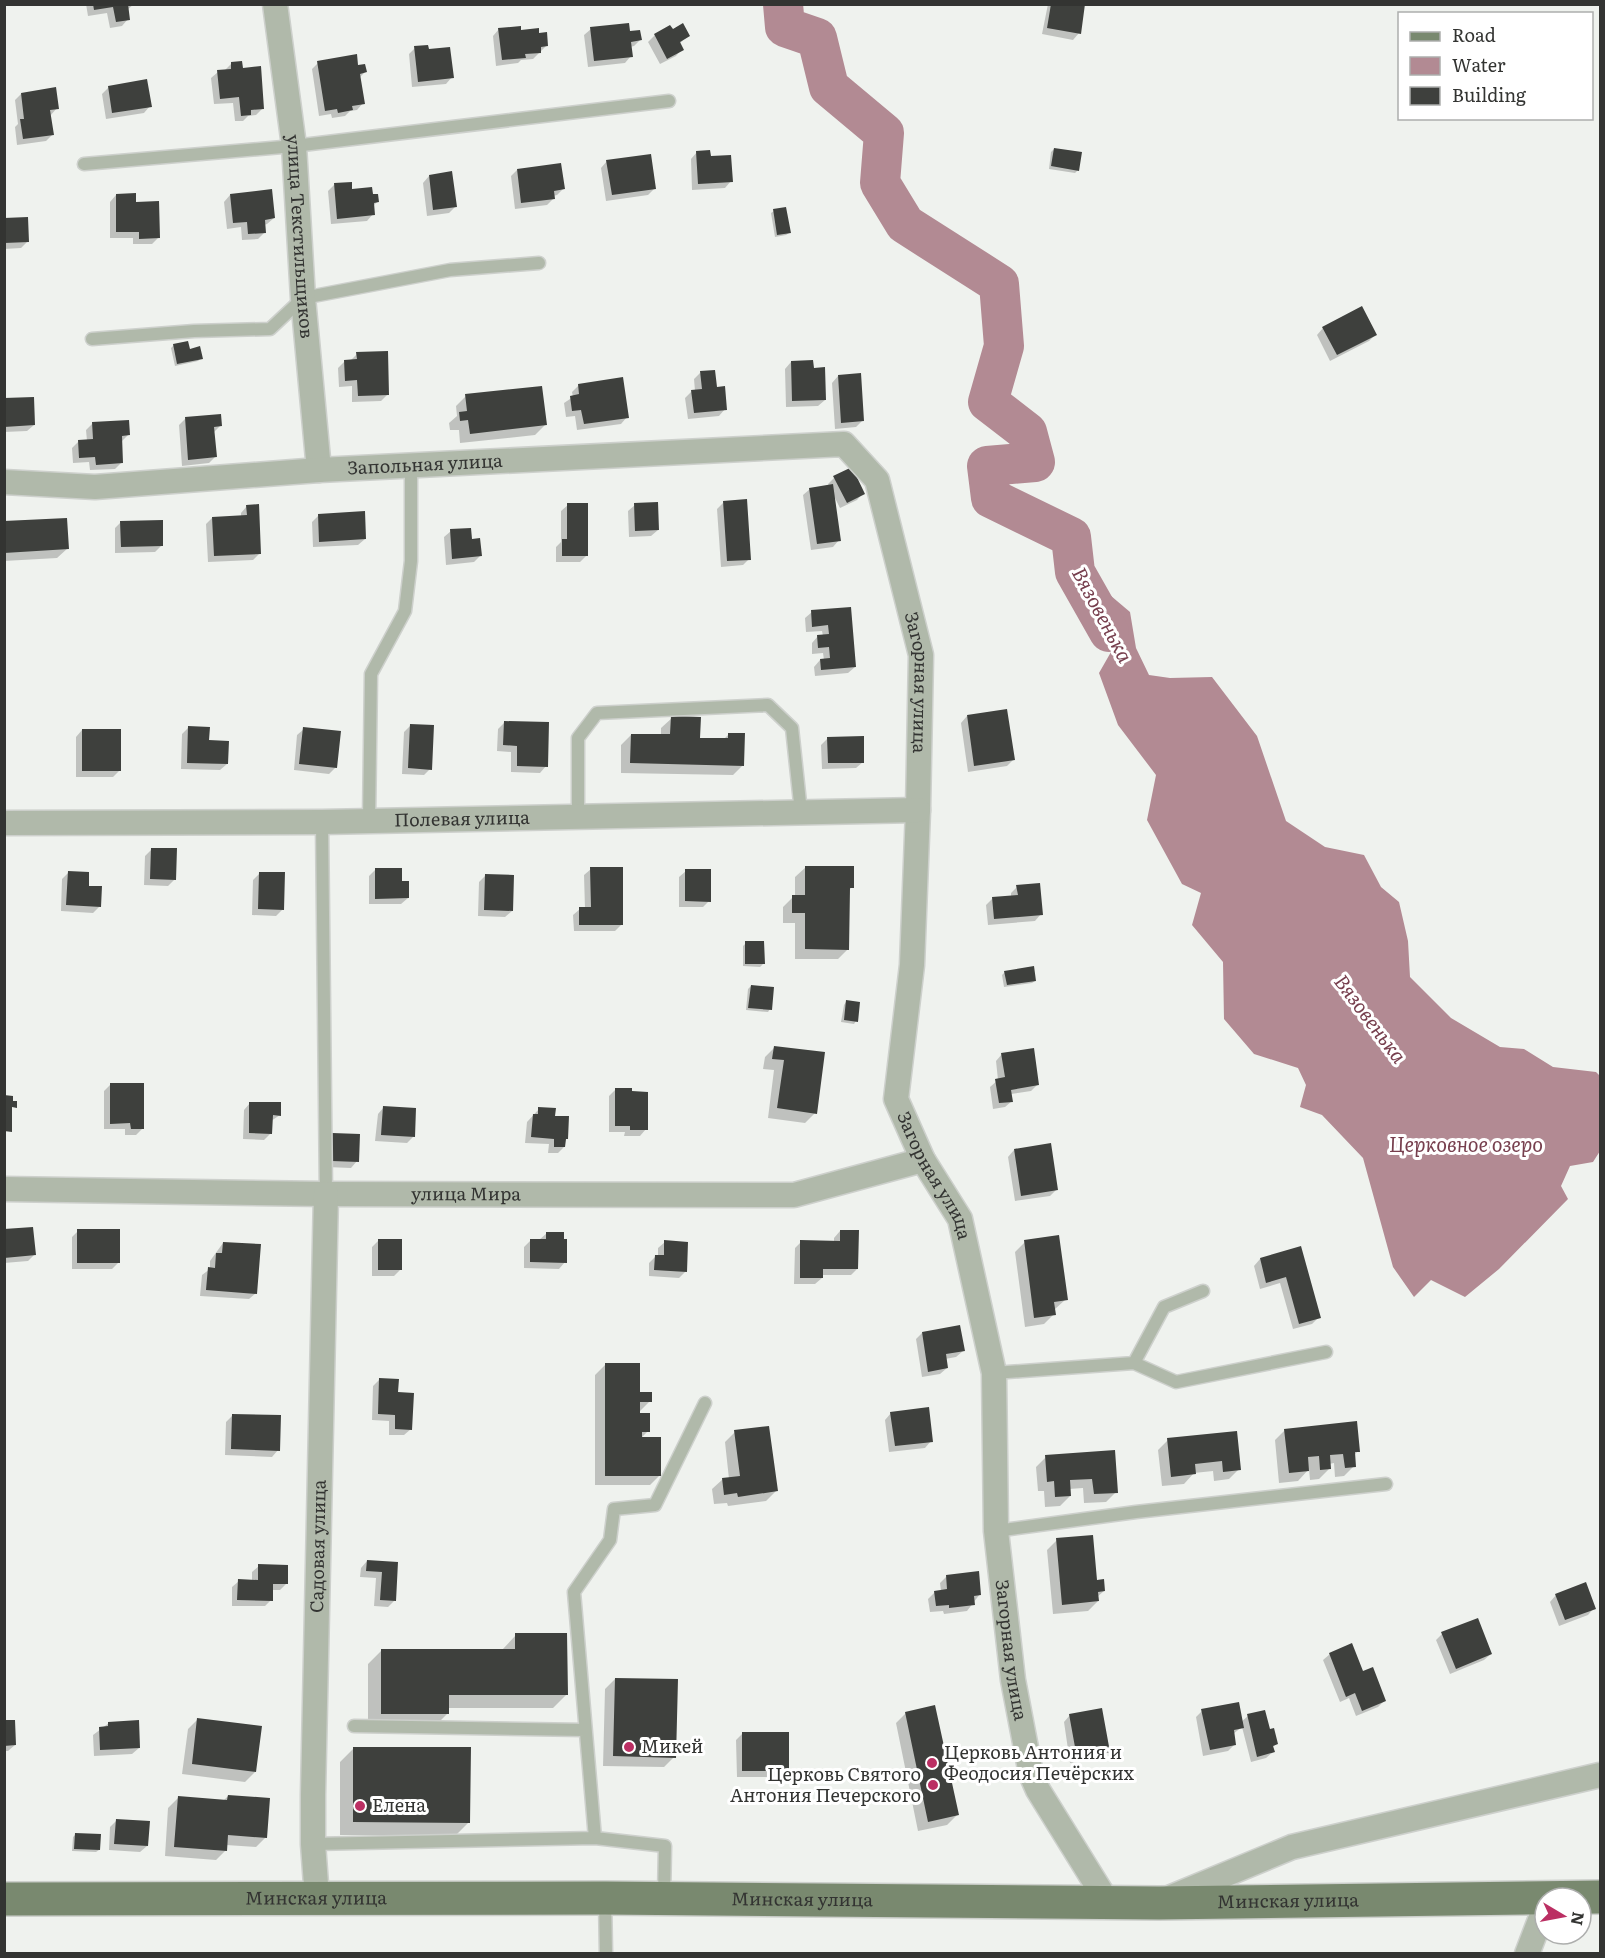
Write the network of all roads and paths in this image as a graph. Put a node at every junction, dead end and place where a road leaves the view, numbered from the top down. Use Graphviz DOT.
graph roads {
  1 [pos="275,4"];
  2 [pos="669,101"];
  3 [pos="294,146"];
  4 [pos="84,164"];
  5 [pos="539,263"];
  6 [pos="303,298"];
  7 [pos="92,339"];
  8 [pos="844,444"];
  9 [pos="411,465"];
  10 [pos="319,470"];
  11 [pos="4,482"];
  12 [pos="918,810"];
  13 [pos="801,812"];
  14 [pos="578,817"];
  15 [pos="369,821"];
  16 [pos="322,822"];
  17 [pos="4,823"];
  18 [pos="923,1160"];
  19 [pos="4,1189"];
  20 [pos="326,1194"];
  21 [pos="1203,1291"];
  22 [pos="1326,1352"];
  23 [pos="1134,1363"];
  24 [pos="994,1373"];
  25 [pos="705,1402"];
  26 [pos="1386,1484"];
  27 [pos="996,1531"];
  28 [pos="354,1726"];
  29 [pos="585,1730"];
  30 [pos="1600,1775"];
  31 [pos="595,1838"];
  32 [pos="313,1844"];
  33 [pos="317,1898"];
  34 [pos="605,1898"];
  35 [pos="1533,1898"];
  36 [pos="4,1899"];
  37 [pos="664,1899"];
  38 [pos="1108,1903"];
  39 [pos="1159,1903"];
  40 [pos="1533,1938"];
  41 [pos="606,1953"];
  42 [pos="1527,1953"];
  1 -- 3 [label="street, улица Текстильщиков"];
  2 -- 3 [label="lane"];
  3 -- 4 [label="lane"];
  3 -- 6 [label="street, улица Текстильщиков"];
  5 -- 6 [label="lane"];
  6 -- 7 [label="lane"];
  6 -- 10 [label="street, улица Текстильщиков"];
  8 -- 9 [label="street, Запольная улица"];
  8 -- 12 [label="street, Загорная улица"];
  9 -- 10 [label="street, Запольная улица"];
  9 -- 15 [label="lane"];
  10 -- 11 [label="street, Запольная улица"];
  12 -- 13 [label="street, Полевая улица"];
  12 -- 18 [label="street, Загорная улица"];
  13 -- 14 [label="street, Полевая улица"];
  13 -- 14 [label="lane"];
  14 -- 15 [label="street, Полевая улица"];
  15 -- 16 [label="street, Полевая улица"];
  16 -- 17 [label="street, Полевая улица"];
  16 -- 20 [label="lane"];
  18 -- 20 [label="street, улица Мира"];
  18 -- 24 [label="street, Загорная улица"];
  19 -- 20 [label="street, улица Мира"];
  20 -- 32 [label="street, Садовая улица"];
  21 -- 23 [label="lane"];
  22 -- 23 [label="lane"];
  23 -- 24 [label="lane"];
  24 -- 27 [label="street, Загорная улица"];
  25 -- 29 [label="lane"];
  26 -- 27 [label="lane"];
  27 -- 38 [label="street, Загорная улица"];
  28 -- 29 [label="lane"];
  29 -- 31 [label="lane"];
  30 -- 39 [label="street"];
  31 -- 32 [label="lane"];
  31 -- 37 [label="lane"];
  32 -- 33 [label="street, Садовая улица"];
  33 -- 34 [label="main road, Минская улица"];
  33 -- 36 [label="main road, Минская улица"];
  34 -- 37 [label="main road, Минская улица"];
  34 -- 41 [label="lane"];
  35 -- 39 [label="main road, Минская улица"];
  37 -- 38 [label="main road, Минская улица"];
  38 -- 39 [label="main road, Минская улица"];
  40 -- 42 [label="street"];
}
